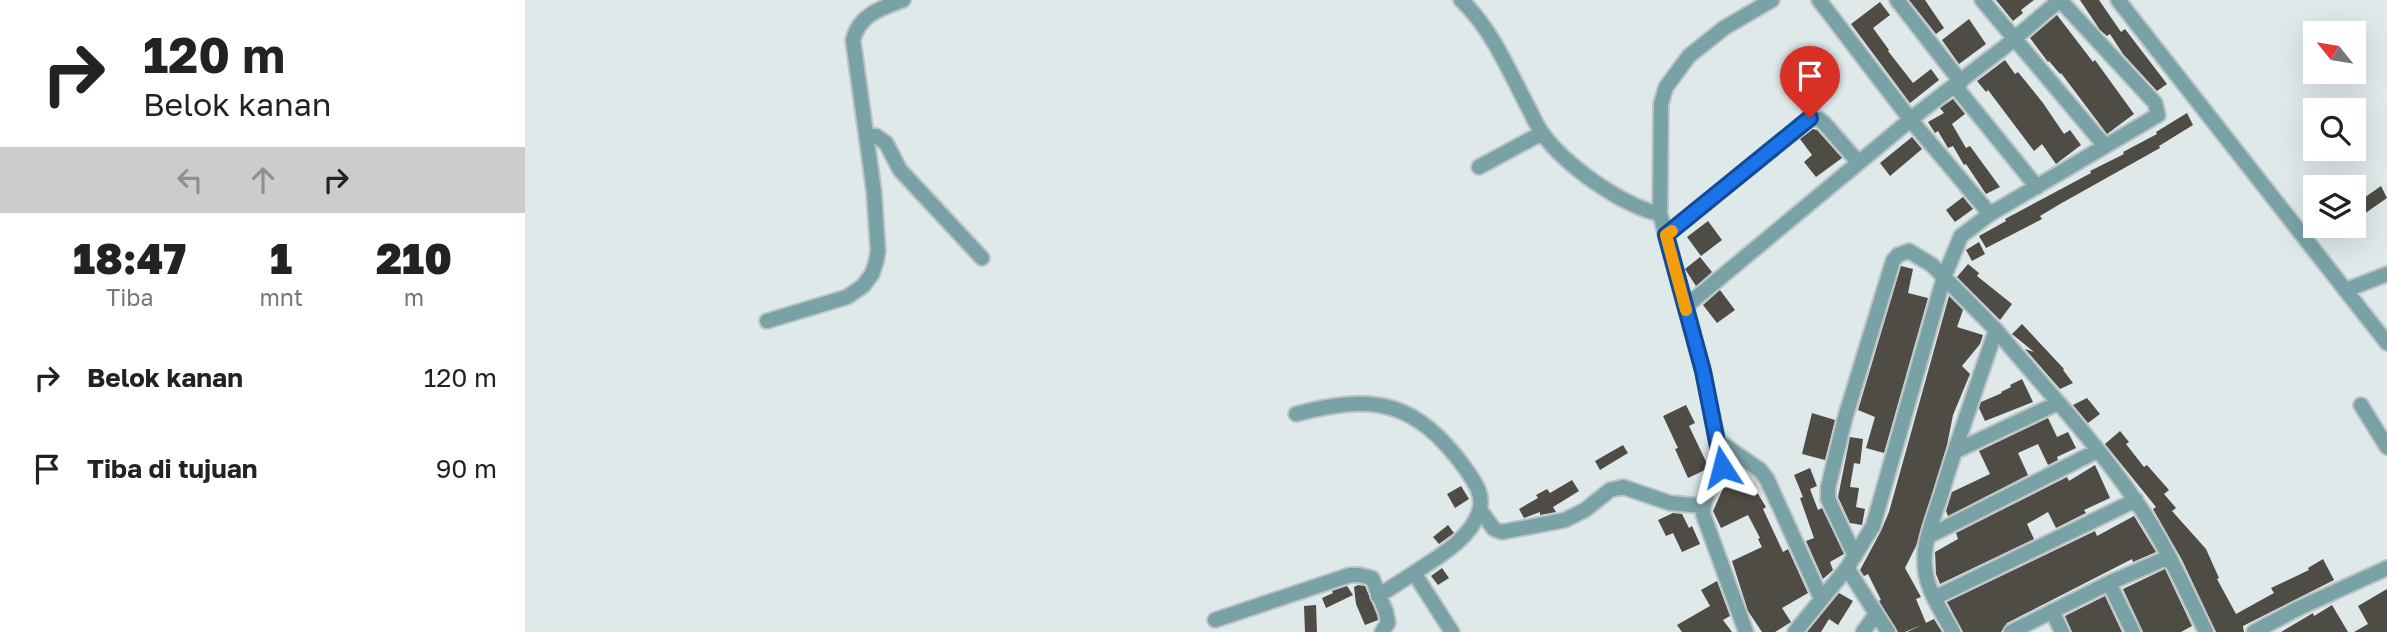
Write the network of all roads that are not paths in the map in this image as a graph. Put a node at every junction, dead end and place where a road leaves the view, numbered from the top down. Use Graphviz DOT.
graph roads {
  1 [pos="903,0"];
  2 [pos="1461,0"];
  3 [pos="1772,0"];
  4 [pos="1819,0"];
  5 [pos="1897,0"];
  6 [pos="1982,0"];
  7 [pos="2060,0"];
  8 [pos="2118,0"];
  9 [pos="2014,40"];
  10 [pos="1958,84"];
  11 [pos="1910,119"];
  12 [pos="1542,133"];
  13 [pos="867,136"];
  14 [pos="2105,146"];
  15 [pos="1859,162"];
  16 [pos="1479,167"];
  17 [pos="2037,187"];
  18 [pos="1660,214"];
  19 [pos="1990,214"];
  20 [pos="1666,235"];
  21 [pos="982,258"];
  22 [pos="2387,274"];
  23 [pos="1944,277"];
  24 [pos="2346,290"];
  25 [pos="1685,307"];
  26 [pos="767,321"];
  27 [pos="1996,330"];
  28 [pos="2387,343"];
  29 [pos="2058,403"];
  30 [pos="2361,405"];
  31 [pos="1296,414"];
  32 [pos="1718,441"];
  33 [pos="2387,447"];
  34 [pos="1956,451"];
  35 [pos="2097,451"];
  36 [pos="2136,500"];
  37 [pos="1703,506"];
  38 [pos="1480,510"];
  39 [pos="1929,537"];
  40 [pos="2169,557"];
  41 [pos="1851,562"];
  42 [pos="2387,568"];
  43 [pos="1414,573"];
  44 [pos="2109,583"];
  45 [pos="1378,596"];
  46 [pos="1821,598"];
  47 [pos="1934,598"];
  48 [pos="2052,611"];
  49 [pos="1876,614"];
  50 [pos="1216,620"];
  51 [pos="1382,632"];
  52 [pos="1452,632"];
  53 [pos="1747,632"];
  54 [pos="1795,632"];
  55 [pos="1863,632"];
  56 [pos="1888,632"];
  57 [pos="1954,632"];
  58 [pos="2011,632"];
  59 [pos="2063,632"];
  60 [pos="2133,632"];
  61 [pos="2206,632"];
  62 [pos="2254,632"];
  1 -- 13 [label="street"];
  2 -- 12 [label="street"];
  3 -- 18 [label="street"];
  4 -- 11 [label="street"];
  5 -- 10 [label="street"];
  6 -- 9 [label="street"];
  7 -- 9 [label="street"];
  7 -- 14 [label="street"];
  8 -- 24 [label="street"];
  9 -- 10 [label="street"];
  9 -- 14 [label="street"];
  10 -- 11 [label="street"];
  10 -- 17 [label="street"];
  11 -- 15 [label="street"];
  11 -- 19 [label="street"];
  12 -- 16 [label="street"];
  12 -- 18 [label="street"];
  13 -- 21 [label="street"];
  13 -- 26 [label="street"];
  14 -- 17 [label="street"];
  15 -- 20 [label="street"];
  15 -- 25 [label="street"];
  17 -- 19 [label="street"];
  18 -- 20 [label="street"];
  19 -- 23 [label="street"];
  20 -- 25 [label="street"];
  22 -- 24 [label="street"];
  23 -- 27 [label="street"];
  23 -- 41 [label="street"];
  23 -- 41 [label="street"];
  24 -- 28 [label="street"];
  25 -- 32 [label="street"];
  27 -- 29 [label="street"];
  27 -- 34 [label="street"];
  29 -- 34 [label="street"];
  29 -- 35 [label="street"];
  30 -- 33 [label="street"];
  31 -- 38 [label="street"];
  32 -- 37 [label="street"];
  32 -- 46 [label="street"];
  34 -- 39 [label="street"];
  35 -- 36 [label="street"];
  35 -- 39 [label="street"];
  36 -- 40 [label="street"];
  36 -- 47 [label="street"];
  37 -- 38 [label="street"];
  37 -- 53 [label="street"];
  38 -- 43 [label="street"];
  39 -- 47 [label="street"];
  40 -- 44 [label="street"];
  40 -- 61 [label="street"];
  41 -- 46 [label="street"];
  41 -- 49 [label="street"];
  42 -- 62 [label="street"];
  43 -- 45 [label="street"];
  43 -- 52 [label="street"];
  44 -- 48 [label="street"];
  44 -- 60 [label="street"];
  45 -- 50 [label="street"];
  45 -- 51 [label="street"];
  46 -- 54 [label="street"];
  47 -- 57 [label="street"];
  48 -- 58 [label="street"];
  48 -- 59 [label="street"];
  49 -- 55 [label="street"];
  49 -- 56 [label="street"];
}
